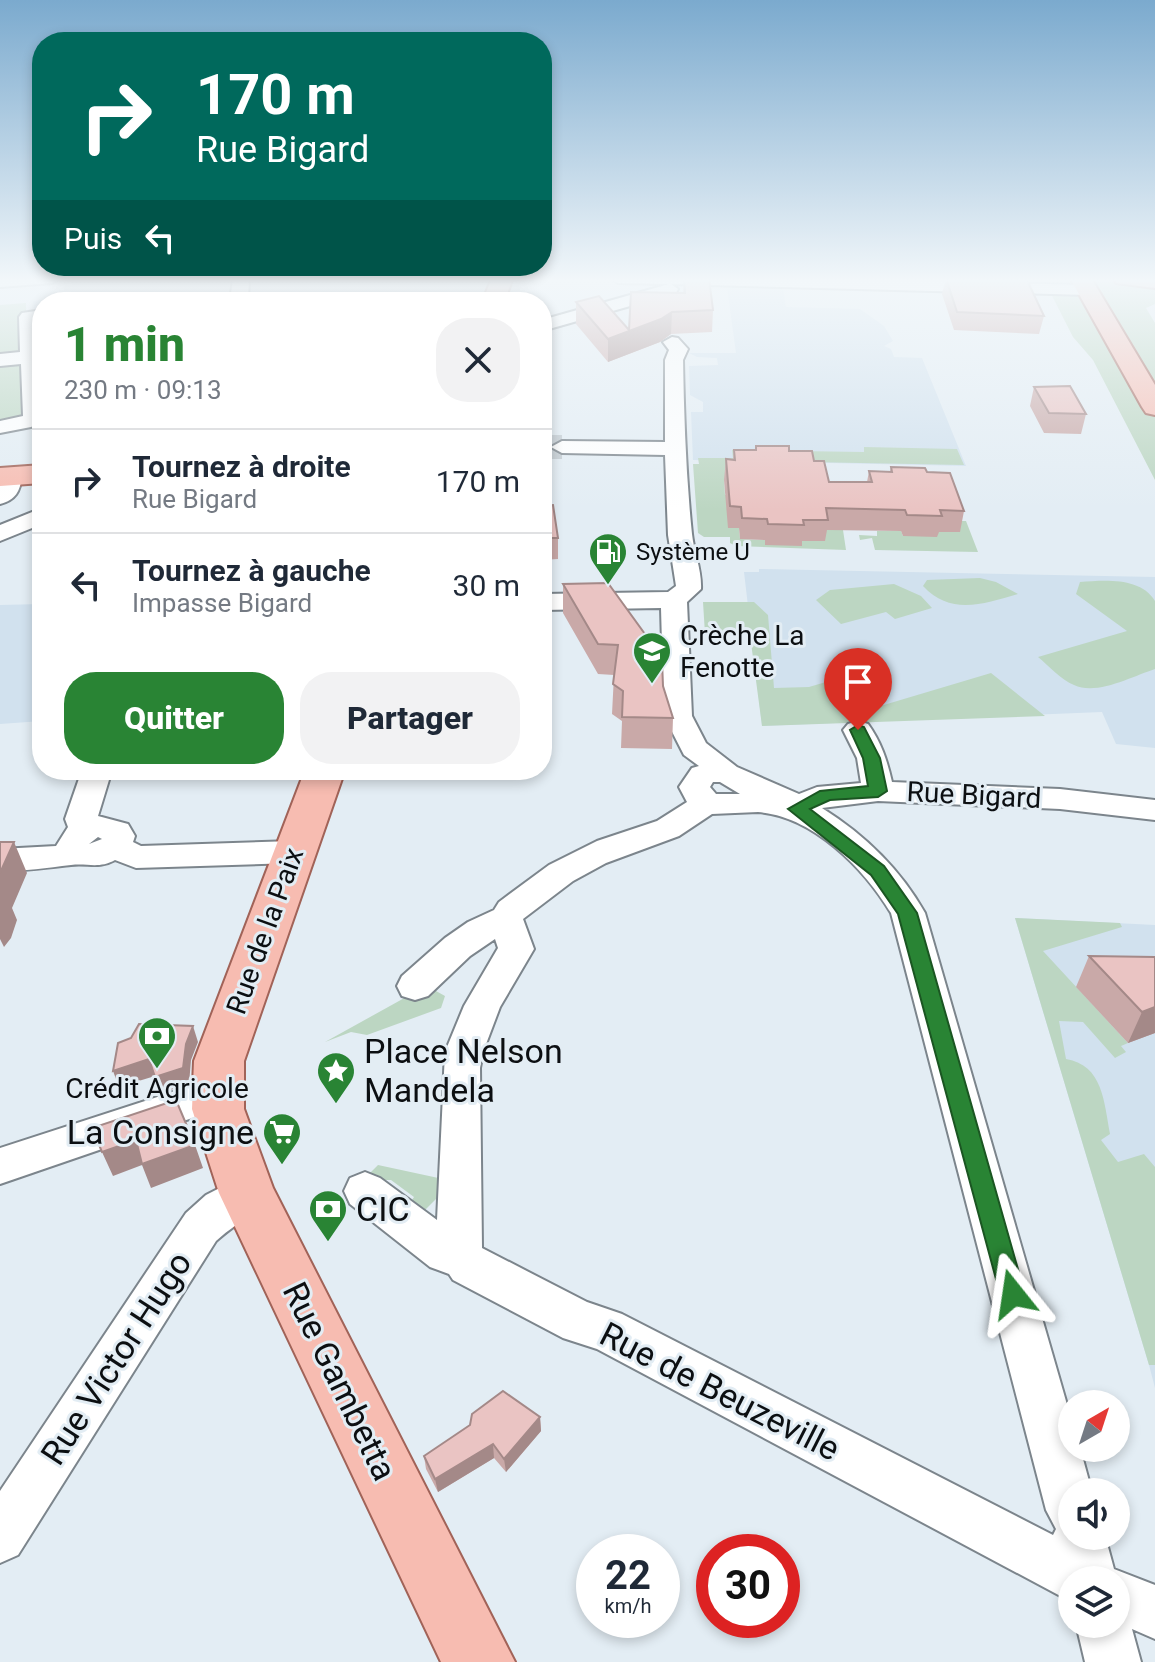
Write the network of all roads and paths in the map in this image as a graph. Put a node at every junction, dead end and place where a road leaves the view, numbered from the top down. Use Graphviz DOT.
graph roads {
  1 [pos="672,356"];
  2 [pos="1126,356"];
  3 [pos="30,357"];
  4 [pos="0,360"];
  5 [pos="1143,367"];
  6 [pos="32,398"];
  7 [pos="1155,407"];
  8 [pos="32,419"];
  9 [pos="0,427"];
  10 [pos="562,447"];
  11 [pos="674,449"];
  12 [pos="32,477"];
  13 [pos="4,484"];
  14 [pos="32,520"];
  15 [pos="0,534"];
  16 [pos="674,600"];
  17 [pos="552,602"];
  18 [pos="858,730"];
  19 [pos="94,780"];
  20 [pos="321,780"];
  21 [pos="717,781"];
  22 [pos="878,791"];
  23 [pos="797,809"];
  24 [pos="1155,810"];
  25 [pos="80,842"];
  26 [pos="293,852"];
  27 [pos="0,860"];
  28 [pos="506,919"];
  29 [pos="415,986"];
  30 [pos="216,1094"];
  31 [pos="0,1166"];
  32 [pos="365,1191"];
  33 [pos="247,1193"];
  34 [pos="462,1255"];
  35 [pos="1063,1478"];
  36 [pos="0,1537"];
  37 [pos="1058,1566"];
  38 [pos="1130,1601"];
  39 [pos="1155,1612"];
  40 [pos="1107,1638"];
  41 [pos="479,1662"];
  42 [pos="1113,1662"];
  1 -- 11 [label="street"];
  2 -- 5 [label="street"];
  3 -- 4 [label="street"];
  3 -- 6 [label="street"];
  5 -- 7 [label="main road"];
  8 -- 9 [label="street"];
  10 -- 11 [label="street"];
  11 -- 16 [label="street"];
  12 -- 13 [label="main road"];
  14 -- 15 [label="street"];
  16 -- 17 [label="street"];
  16 -- 21 [label="street"];
  18 -- 22 [label="street"];
  19 -- 25 [label="street"];
  20 -- 26 [label="main road, Rue de la Paix"];
  21 -- 23 [label="street"];
  21 -- 28 [label="street"];
  22 -- 23 [label="street, Rue Bigard"];
  22 -- 24 [label="street, Rue Bigard"];
  23 -- 35 [label="street"];
  25 -- 26 [label="street"];
  25 -- 27 [label="street"];
  26 -- 30 [label="main road, Rue de la Paix"];
  28 -- 29 [label="street"];
  28 -- 34 [label="street"];
  30 -- 31 [label="street"];
  30 -- 33 [label="main road, Rue Gambetta"];
  32 -- 34 [label="street, Rue de Beuzeville"];
  33 -- 36 [label="street, Rue Victor Hugo"];
  33 -- 41 [label="main road, Rue Gambetta"];
  34 -- 37 [label="street, Rue de Beuzeville"];
  38 -- 39 [label="street"];
  40 -- 42 [label="street"];
}
